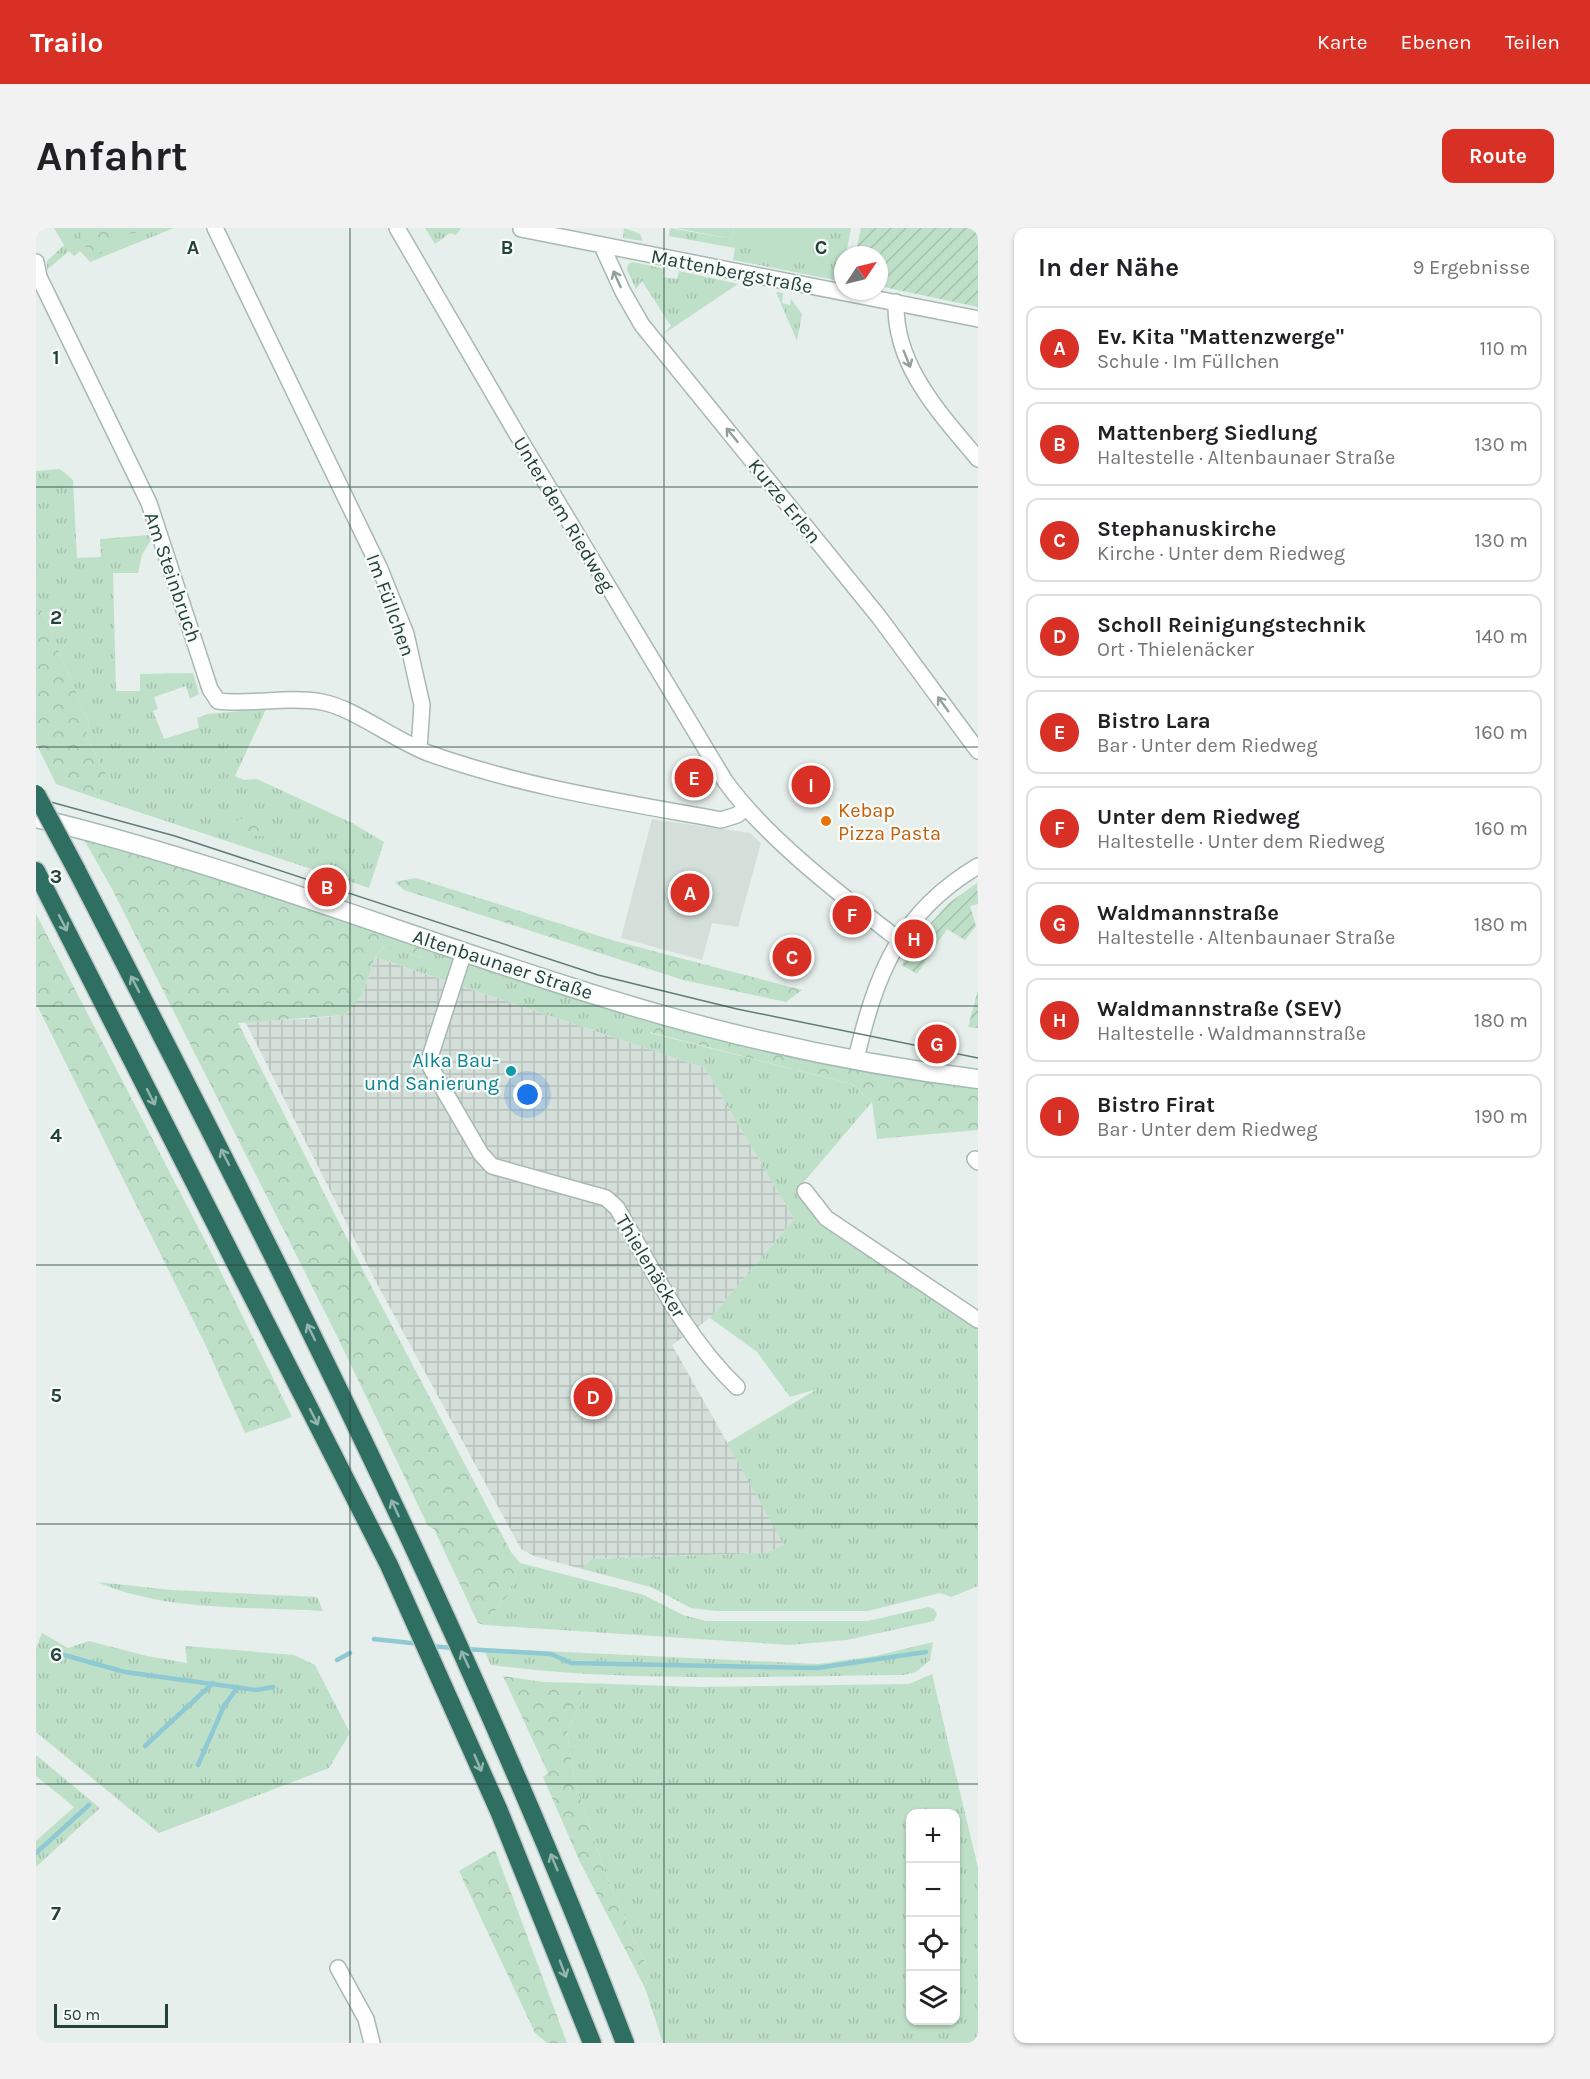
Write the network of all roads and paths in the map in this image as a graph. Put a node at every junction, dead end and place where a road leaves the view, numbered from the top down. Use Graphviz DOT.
graph roads {
  1 [pos="214,228"];
  2 [pos="397,228"];
  3 [pos="521,229"];
  4 [pos="602,246"];
  5 [pos="36,262"];
  6 [pos="896,302"];
  7 [pos="978,319"];
  8 [pos="978,459"];
  9 [pos="419,749"];
  10 [pos="978,751"];
  11 [pos="36,794"];
  12 [pos="746,808"];
  13 [pos="36,818"];
  14 [pos="978,866"];
  15 [pos="36,871"];
  16 [pos="899,940"];
  17 [pos="464,952"];
  18 [pos="856,1059"];
  19 [pos="978,1079"];
  20 [pos="805,1191"];
  21 [pos="978,1320"];
  22 [pos="736,1387"];
  23 [pos="338,1968"];
  24 [pos="372,2043"];
  25 [pos="592,2043"];
  26 [pos="625,2043"];
  1 -- 9 [label="street, Im Füllchen"];
  2 -- 12 [label="street, Unter dem Riedweg"];
  3 -- 4 [label="street, Mattenbergstraße"];
  4 -- 6 [label="street, Mattenbergstraße"];
  10 -- 4 [label="street, Kurze Erlen, one-way"];
  5 -- 9 [label="street, Am Steinbruch"];
  6 -- 7 [label="street, Mattenbergstraße"];
  6 -- 8 [label="street, one-way"];
  9 -- 12 [label="street"];
  26 -- 11 [label="highway, one-way, bridge"];
  12 -- 16 [label="street, Unter dem Riedweg"];
  13 -- 17 [label="main road, Altenbaunaer Straße"];
  14 -- 16 [label="street"];
  15 -- 25 [label="highway, one-way"];
  16 -- 18 [label="street"];
  17 -- 18 [label="main road, Altenbaunaer Straße"];
  17 -- 22 [label="street, Thielenäcker"];
  18 -- 19 [label="main road, Altenbaunaer Straße"];
  20 -- 21 [label="street"];
  23 -- 24 [label="street"];
}
